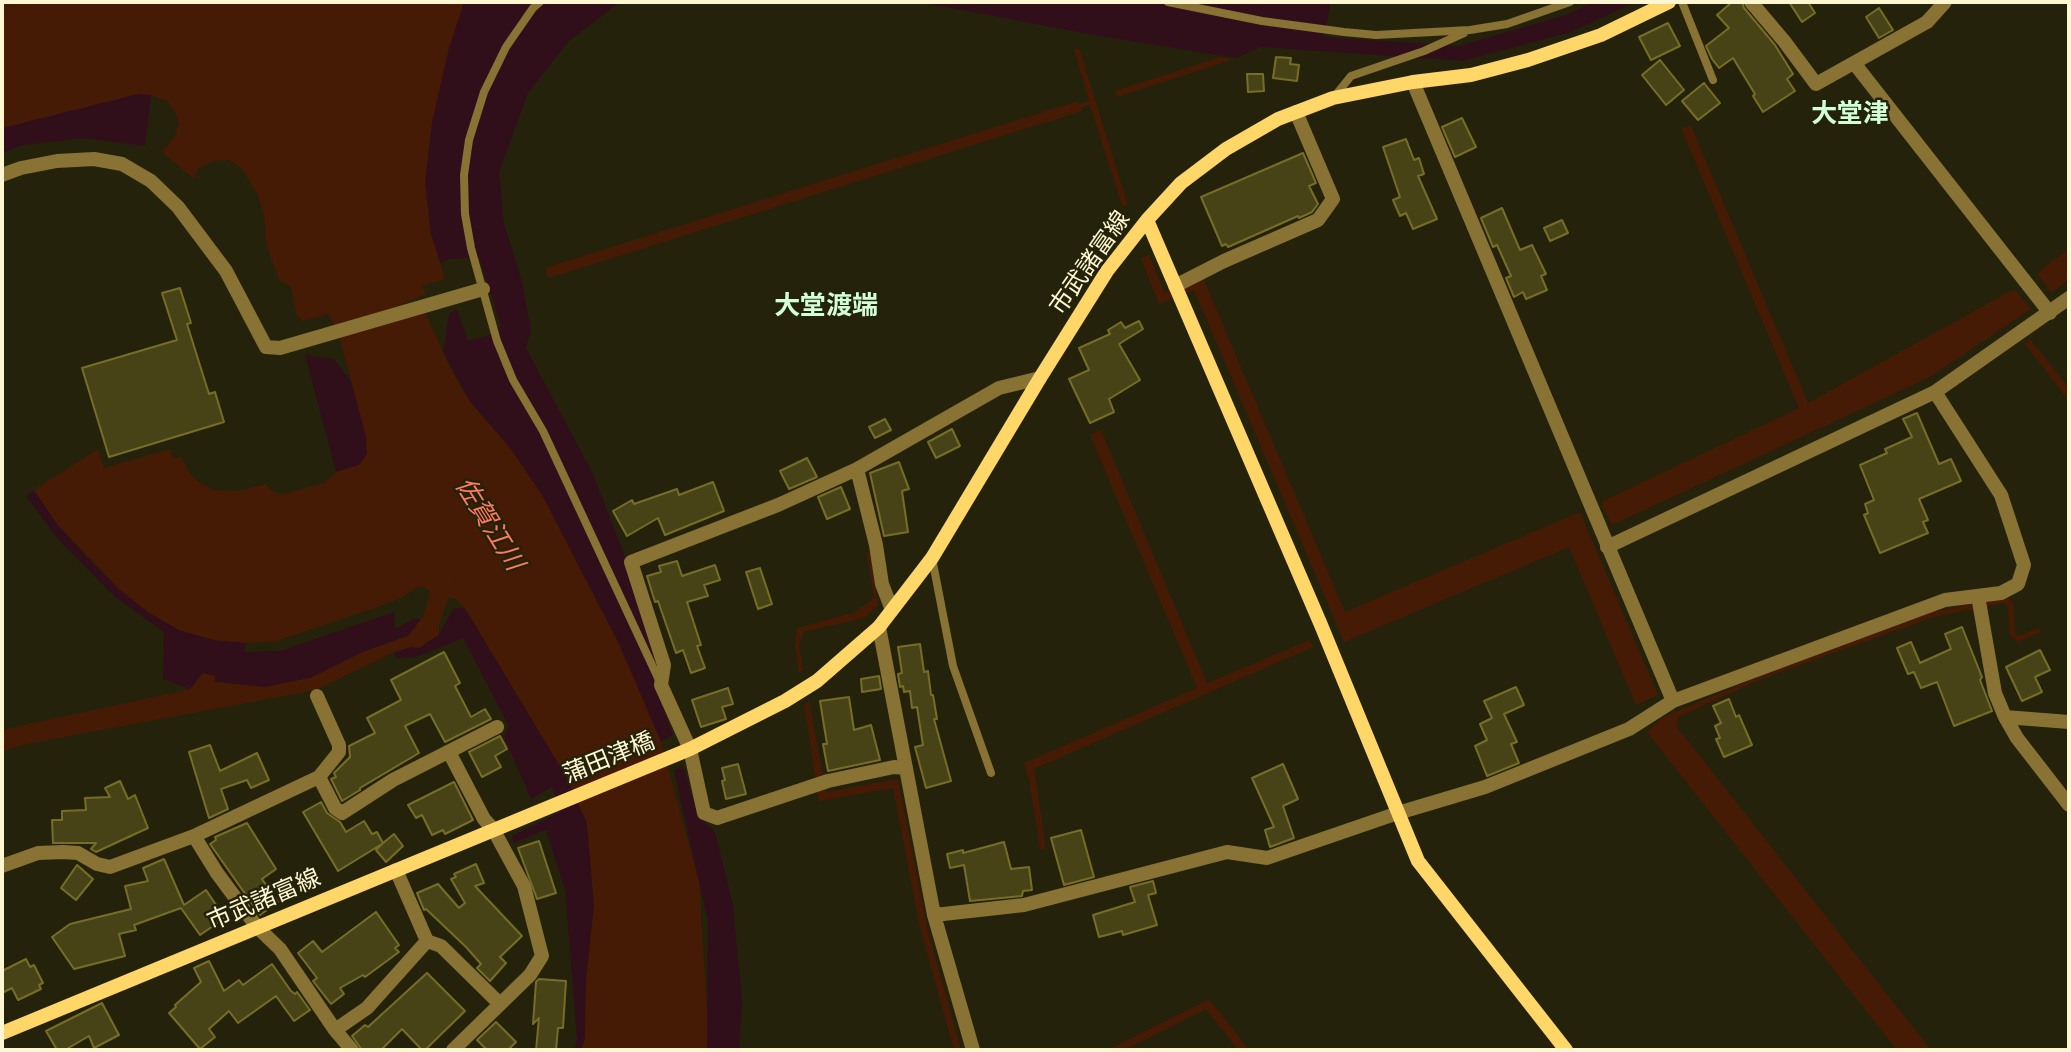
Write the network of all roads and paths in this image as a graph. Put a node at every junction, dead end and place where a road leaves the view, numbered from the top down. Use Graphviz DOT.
graph roads {
  1 [pos="540,2"];
  2 [pos="1168,2"];
  3 [pos="1570,2"];
  4 [pos="1669,2"];
  5 [pos="1682,2"];
  6 [pos="1751,2"];
  7 [pos="1945,2"];
  8 [pos="1470,30"];
  9 [pos="1854,63"];
  10 [pos="1713,80"];
  11 [pos="1413,82"];
  12 [pos="1334,98"];
  13 [pos="1296,112"];
  14 [pos="2,175"];
  15 [pos="1147,220"];
  16 [pos="1175,285"];
  17 [pos="483,289"];
  18 [pos="2069,298"];
  19 [pos="2050,313"];
  20 [pos="1040,378"];
  21 [pos="1935,392"];
  22 [pos="857,469"];
  23 [pos="1607,547"];
  24 [pos="932,558"];
  25 [pos="1979,603"];
  26 [pos="892,610"];
  27 [pos="879,627"];
  28 [pos="661,685"];
  29 [pos="317,696"];
  30 [pos="1673,701"];
  31 [pos="2005,717"];
  32 [pos="2069,722"];
  33 [pos="497,727"];
  34 [pos="690,749"];
  35 [pos="449,752"];
  36 [pos="905,768"];
  37 [pos="991,774"];
  38 [pos="319,777"];
  39 [pos="2069,805"];
  40 [pos="544,809"];
  41 [pos="1398,813"];
  42 [pos="493,830"];
  43 [pos="194,836"];
  44 [pos="2,866"];
  45 [pos="396,870"];
  46 [pos="934,915"];
  47 [pos="257,928"];
  48 [pos="427,941"];
  49 [pos="500,1004"];
  50 [pos="335,1030"];
  51 [pos="2,1033"];
  52 [pos="352,1050"];
  53 [pos="453,1050"];
  54 [pos="973,1050"];
  55 [pos="1566,1050"];
  1 -- 17 [label="lane"];
  2 -- 8 [label="lane"];
  3 -- 8 [label="lane"];
  4 -- 11 [label="main road, 市武諸富線"];
  5 -- 10 [label="lane"];
  6 -- 9 [label="street"];
  7 -- 9 [label="street"];
  8 -- 12 [label="lane"];
  9 -- 19 [label="street"];
  11 -- 12 [label="main road, 市武諸富線"];
  11 -- 23 [label="street"];
  12 -- 13 [label="main road, 市武諸富線"];
  13 -- 15 [label="main road, 市武諸富線"];
  13 -- 16 [label="street"];
  14 -- 17 [label="street"];
  15 -- 16 [label="main road"];
  15 -- 20 [label="main road, 市武諸富線"];
  16 -- 41 [label="main road"];
  17 -- 28 [label="lane"];
  18 -- 19 [label="street"];
  19 -- 21 [label="street"];
  20 -- 22 [label="street"];
  20 -- 24 [label="main road, 市武諸富線"];
  21 -- 23 [label="street"];
  21 -- 25 [label="street"];
  22 -- 26 [label="street"];
  22 -- 28 [label="street"];
  23 -- 30 [label="street"];
  24 -- 26 [label="main road, 市武諸富線"];
  24 -- 37 [label="lane"];
  25 -- 30 [label="street"];
  25 -- 31 [label="street"];
  26 -- 27 [label="main road, 市武諸富線"];
  27 -- 34 [label="main road, 市武諸富線"];
  27 -- 36 [label="street"];
  28 -- 34 [label="street"];
  29 -- 38 [label="street"];
  30 -- 41 [label="street"];
  31 -- 32 [label="street"];
  31 -- 39 [label="street"];
  33 -- 35 [label="street"];
  34 -- 36 [label="street"];
  34 -- 40 [label="main road, 蒲田津橋"];
  35 -- 38 [label="street"];
  35 -- 42 [label="street"];
  36 -- 46 [label="street"];
  38 -- 43 [label="street"];
  40 -- 42 [label="main road, 市武諸富線"];
  41 -- 46 [label="street"];
  41 -- 55 [label="main road"];
  42 -- 45 [label="main road, 市武諸富線"];
  42 -- 49 [label="street"];
  43 -- 44 [label="street"];
  43 -- 47 [label="street"];
  45 -- 47 [label="main road, 市武諸富線"];
  45 -- 48 [label="street"];
  46 -- 54 [label="street"];
  47 -- 50 [label="street"];
  47 -- 51 [label="main road, 市武諸富線"];
  48 -- 49 [label="street"];
  48 -- 50 [label="street"];
  49 -- 53 [label="street"];
  50 -- 52 [label="street"];
}
